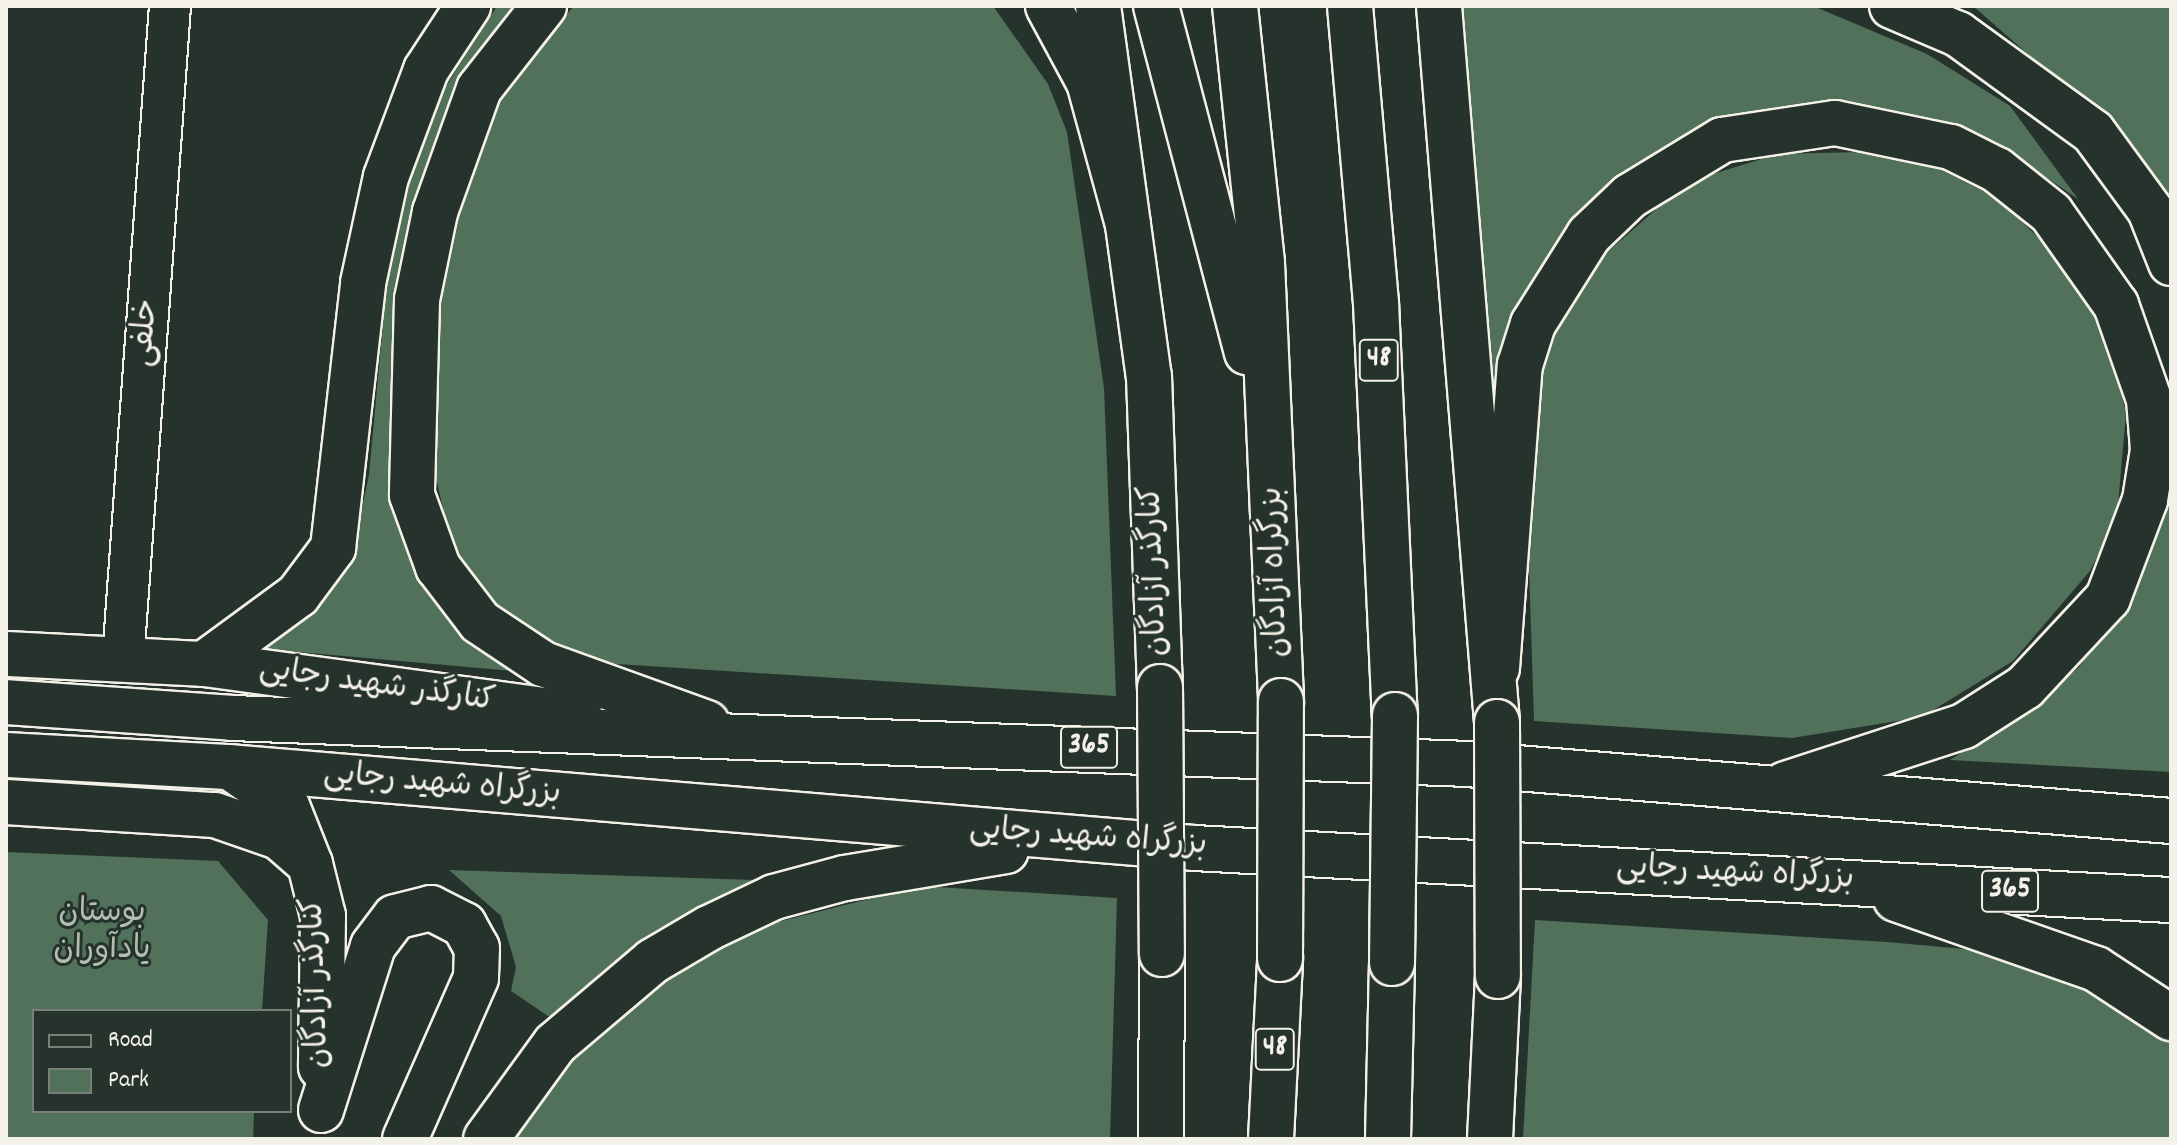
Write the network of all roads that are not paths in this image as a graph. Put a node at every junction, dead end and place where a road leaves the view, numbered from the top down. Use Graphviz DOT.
graph roads {
  1 [pos="170,6"];
  2 [pos="468,6"];
  3 [pos="544,6"];
  4 [pos="1048,6"];
  5 [pos="1098,6"];
  6 [pos="1156,6"];
  7 [pos="1235,6"];
  8 [pos="1350,6"];
  9 [pos="1439,6"];
  10 [pos="1892,6"];
  11 [pos="1128,225"];
  12 [pos="2171,263"];
  13 [pos="1272,447"];
  14 [pos="6,654"];
  15 [pos="123,660"];
  16 [pos="204,664"];
  17 [pos="1497,668"];
  18 [pos="6,702"];
  19 [pos="747,737"];
  20 [pos="6,755"];
  21 [pos="228,767"];
  22 [pos="1763,792"];
  23 [pos="6,802"];
  24 [pos="2171,821"];
  25 [pos="1076,840"];
  26 [pos="310,864"];
  27 [pos="1848,882"];
  28 [pos="2171,900"];
  29 [pos="2171,1018"];
  30 [pos="320,1124"];
  31 [pos="405,1139"];
  32 [pos="486,1139"];
  33 [pos="1161,1139"];
  34 [pos="1271,1139"];
  35 [pos="1388,1139"];
  36 [pos="1490,1139"];
  1 -- 15 [label="street, خلفی"];
  2 -- 16 [label="main road"];
  3 -- 19 [label="main road"];
  4 -- 11 [label="main road"];
  5 -- 11 [label="main road, کنارگذر آزادگان"];
  6 -- 13 [label="main road"];
  7 -- 13 [label="main road, بزرگراه آزادگان / 48"];
  8 -- 35 [label="main road, 48, bridge"];
  9 -- 17 [label="main road"];
  10 -- 12 [label="main road"];
  11 -- 33 [label="main road, کنارگذر آزادگان, bridge"];
  13 -- 34 [label="main road, بزرگراه آزادگان / 48, bridge"];
  14 -- 15 [label="main road, کنارگذر شهید رجایی"];
  15 -- 16 [label="main road, کنارگذر شهید رجایی"];
  16 -- 19 [label="main road, کنارگذر شهید رجایی"];
  17 -- 22 [label="main road"];
  17 -- 36 [label="main road, bridge"];
  18 -- 19 [label="main road, بزرگراه شهید رجایی / 365"];
  19 -- 22 [label="main road, بزرگراه شهید رجایی / 365"];
  20 -- 21 [label="main road, بزرگراه شهید رجایی / 365"];
  21 -- 25 [label="main road, بزرگراه شهید رجایی / 365"];
  21 -- 26 [label="main road, کنارگذر آزادگان"];
  22 -- 24 [label="main road, بزرگراه شهید رجایی / 365"];
  23 -- 26 [label="main road"];
  25 -- 27 [label="main road, بزرگراه شهید رجایی / 365"];
  25 -- 32 [label="main road"];
  26 -- 30 [label="main road, کنارگذر آزادگان"];
  27 -- 28 [label="main road, بزرگراه شهید رجایی / 365"];
  27 -- 29 [label="main road"];
  30 -- 31 [label="main road"];
}
